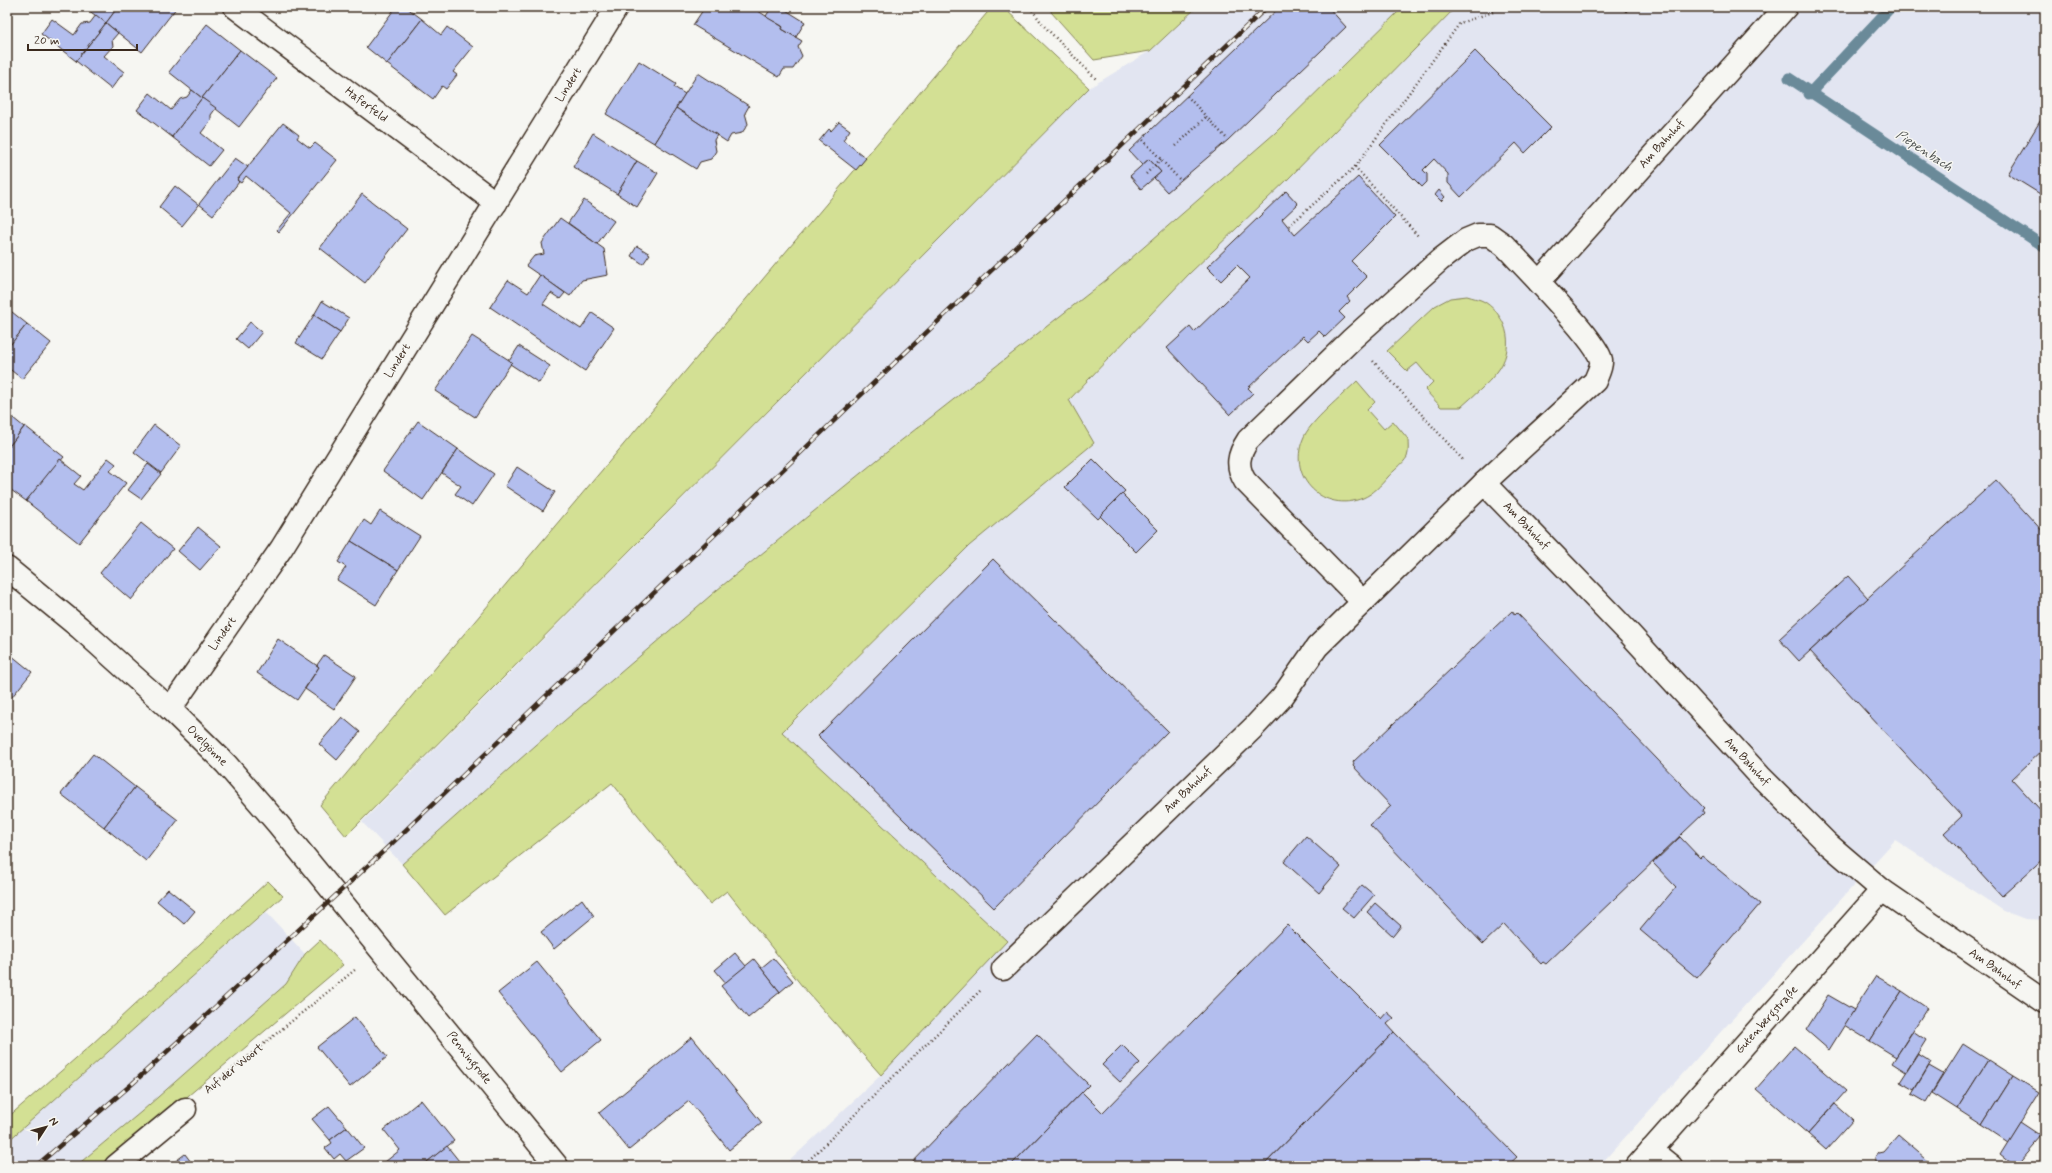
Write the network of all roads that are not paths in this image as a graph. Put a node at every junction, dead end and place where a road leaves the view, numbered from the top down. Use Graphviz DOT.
graph roads {
  1 [pos="235,7"];
  2 [pos="617,7"];
  3 [pos="1786,7"];
  4 [pos="496,203"];
  5 [pos="1539,282"];
  6 [pos="1484,483"];
  7 [pos="7,568"];
  8 [pos="1363,602"];
  9 [pos="170,709"];
  10 [pos="1882,890"];
  11 [pos="381,950"];
  12 [pos="1003,969"];
  13 [pos="2045,1002"];
  14 [pos="185,1109"];
  15 [pos="1651,1150"];
  16 [pos="116,1166"];
  17 [pos="557,1166"];
  18 [pos="1637,1166"];
  19 [pos="1672,1166"];
  1 -- 4 [label="street, Haferfeld"];
  2 -- 4 [label="street, Lindert"];
  3 -- 5 [label="street, Am Bahnhof"];
  4 -- 9 [label="street, Lindert"];
  5 -- 6 [label="street, Am Bahnhof"];
  5 -- 8 [label="street, Am Bahnhof"];
  6 -- 8 [label="street, Am Bahnhof"];
  6 -- 10 [label="street, Am Bahnhof"];
  7 -- 9 [label="street, Ovelgönne"];
  8 -- 12 [label="street, Am Bahnhof"];
  9 -- 11 [label="street, Ovelgönne"];
  10 -- 13 [label="street, Am Bahnhof"];
  10 -- 15 [label="street, Gutenbergstraße"];
  11 -- 17 [label="street, Penningrode"];
  14 -- 16 [label="street"];
  15 -- 18 [label="street, Gutenbergstraße"];
  15 -- 19 [label="street"];
}
